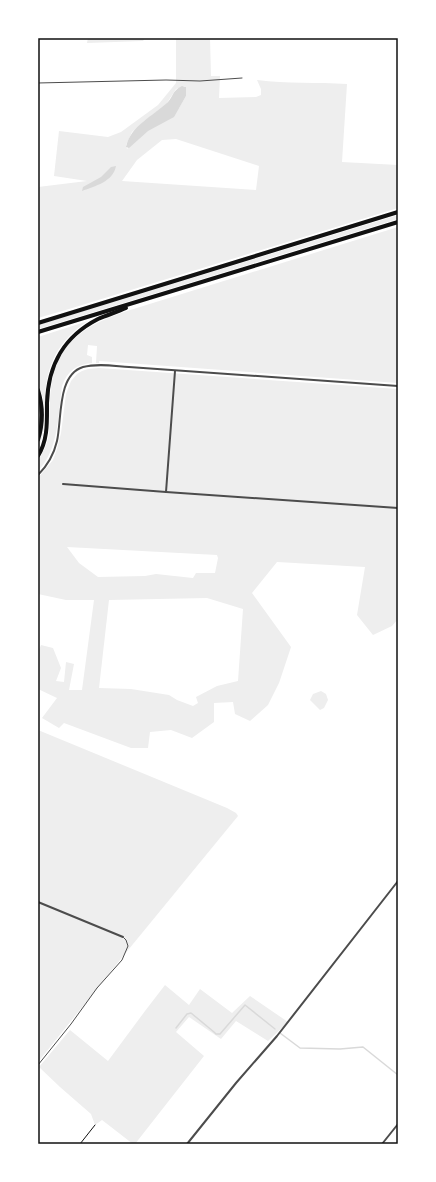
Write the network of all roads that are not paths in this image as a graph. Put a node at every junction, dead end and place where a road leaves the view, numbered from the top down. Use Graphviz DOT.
graph roads {
  1 [pos="242,78"];
  2 [pos="38,83"];
  3 [pos="398,212"];
  4 [pos="398,222"];
  5 [pos="149,298"];
  6 [pos="38,323"];
  7 [pos="38,332"];
  8 [pos="175,371"];
  9 [pos="398,386"];
  10 [pos="38,390"];
  11 [pos="38,440"];
  12 [pos="38,456"];
  13 [pos="38,475"];
  14 [pos="63,484"];
  15 [pos="166,492"];
  16 [pos="398,508"];
  17 [pos="398,881"];
  18 [pos="38,902"];
  19 [pos="123,937"];
  20 [pos="38,1065"];
  21 [pos="398,1124"];
  22 [pos="187,1144"];
  23 [pos="382,1144"];
  1 -- 2 [label="lane"];
  3 -- 6 [label="highway"];
  4 -- 5 [label="highway"];
  5 -- 7 [label="highway"];
  5 -- 12 [label="highway"];
  8 -- 9 [label="street"];
  8 -- 13 [label="street"];
  8 -- 15 [label="street"];
  10 -- 11 [label="highway"];
  14 -- 15 [label="street"];
  15 -- 16 [label="street"];
  17 -- 22 [label="street"];
  18 -- 19 [label="street"];
  19 -- 20 [label="lane"];
  21 -- 23 [label="street"];
}
